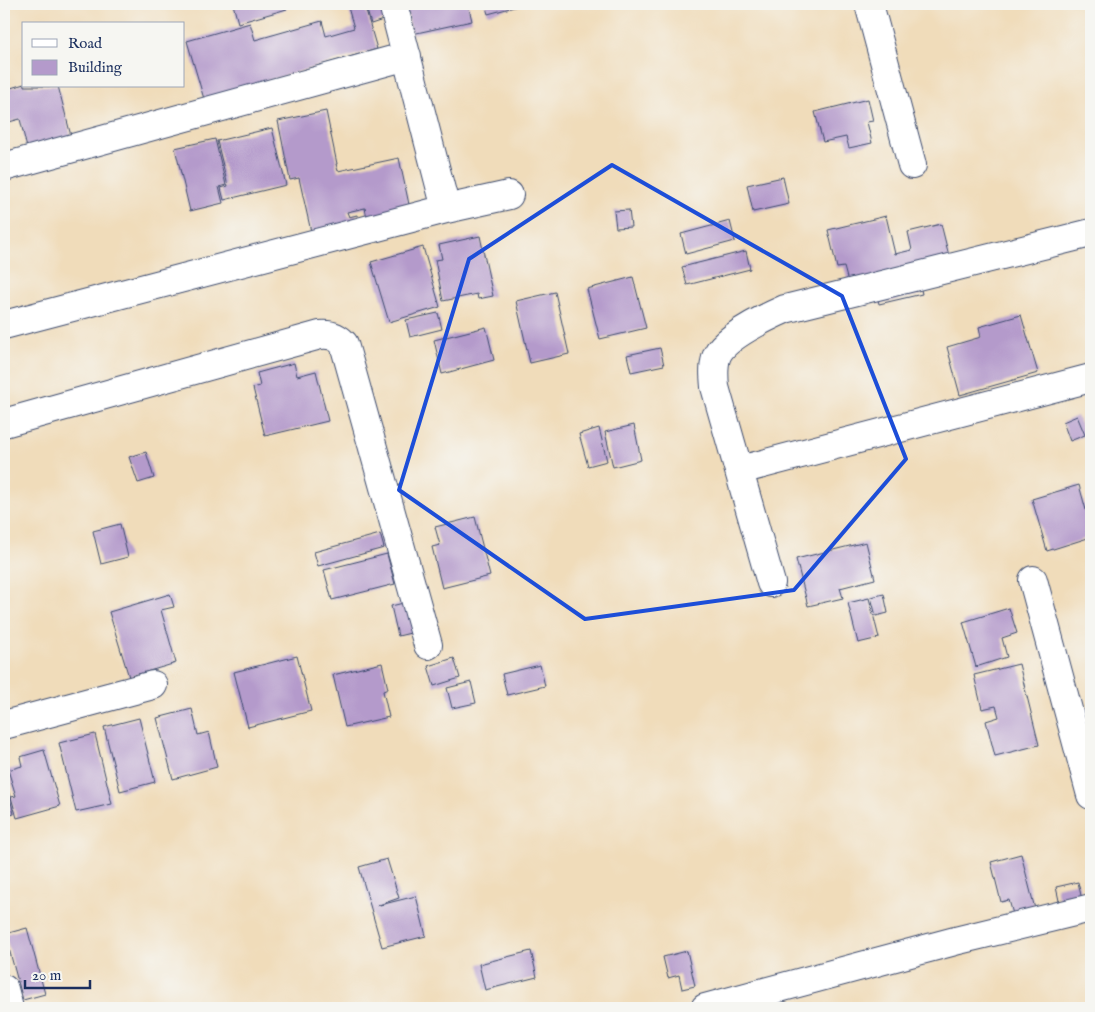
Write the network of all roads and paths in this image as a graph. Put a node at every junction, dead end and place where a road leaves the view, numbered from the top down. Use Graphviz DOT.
graph roads {
  1 [pos="393,4"];
  2 [pos="869,4"];
  3 [pos="407,56"];
  4 [pos="912,165"];
  5 [pos="4,167"];
  6 [pos="509,195"];
  7 [pos="446,209"];
  8 [pos="1091,233"];
  9 [pos="4,325"];
  10 [pos="1091,378"];
  11 [pos="4,423"];
  12 [pos="740,470"];
  13 [pos="1033,580"];
  14 [pos="771,583"];
  15 [pos="428,645"];
  16 [pos="153,685"];
  17 [pos="4,725"];
  18 [pos="1091,795"];
  19 [pos="1091,908"];
  20 [pos="4,989"];
  21 [pos="9,1008"];
  22 [pos="705,1008"];
  1 -- 3 [label="street"];
  2 -- 4 [label="street"];
  3 -- 5 [label="street"];
  3 -- 7 [label="street"];
  6 -- 7 [label="street"];
  7 -- 9 [label="street"];
  8 -- 12 [label="street"];
  10 -- 12 [label="street"];
  11 -- 15 [label="street"];
  12 -- 14 [label="street"];
  13 -- 18 [label="street"];
  16 -- 17 [label="street"];
  19 -- 22 [label="street"];
  20 -- 21 [label="street"];
}
